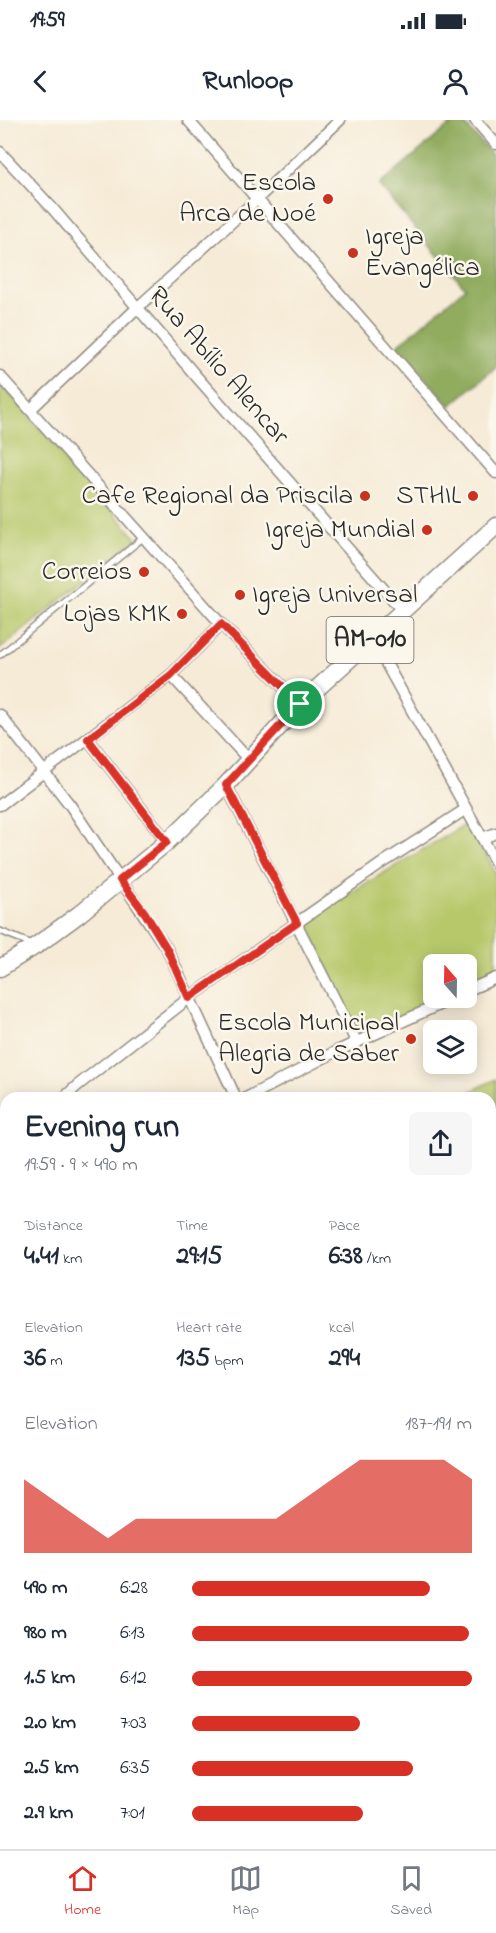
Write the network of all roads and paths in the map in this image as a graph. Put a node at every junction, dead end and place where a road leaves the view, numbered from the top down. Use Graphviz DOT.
graph roads {
  1 [pos="188,120"];
  2 [pos="340,120"];
  3 [pos="475,120"];
  4 [pos="496,144"];
  5 [pos="0,152"];
  6 [pos="256,200"];
  7 [pos="137,308"];
  8 [pos="0,376"];
  9 [pos="30,410"];
  10 [pos="496,473"];
  11 [pos="496,526"];
  12 [pos="144,537"];
  13 [pos="402,610"];
  14 [pos="221,624"];
  15 [pos="372,638"];
  16 [pos="0,655"];
  17 [pos="171,675"];
  18 [pos="300,704"];
  19 [pos="0,715"];
  20 [pos="88,739"];
  21 [pos="249,760"];
  22 [pos="44,770"];
  23 [pos="226,785"];
  24 [pos="0,805"];
  25 [pos="466,809"];
  26 [pos="496,833"];
  27 [pos="483,838"];
  28 [pos="167,842"];
  29 [pos="496,862"];
  30 [pos="120,880"];
  31 [pos="297,923"];
  32 [pos="0,931"];
  33 [pos="37,945"];
  34 [pos="0,968"];
  35 [pos="496,978"];
  36 [pos="477,987"];
  37 [pos="189,998"];
  38 [pos="432,1008"];
  39 [pos="357,1043"];
  40 [pos="70,1092"];
  41 [pos="233,1092"];
  42 [pos="258,1092"];
  1 -- 6 [label="street"];
  2 -- 6 [label="street"];
  3 -- 4 [label="street"];
  5 -- 7 [label="street, Rua Abílio Alencar"];
  6 -- 7 [label="street"];
  6 -- 10 [label="street"];
  7 -- 9 [label="street"];
  7 -- 13 [label="street, Rua Abílio Alencar"];
  8 -- 9 [label="street"];
  9 -- 12 [label="street"];
  11 -- 13 [label="main road, AM-010"];
  12 -- 14 [label="street"];
  12 -- 16 [label="lane"];
  13 -- 15 [label="main road, AM-010"];
  14 -- 17 [label="street"];
  14 -- 18 [label="street"];
  15 -- 18 [label="main road, AM-010"];
  15 -- 25 [label="street"];
  17 -- 20 [label="street"];
  17 -- 21 [label="street"];
  18 -- 21 [label="main road, AM-010"];
  19 -- 22 [label="street"];
  20 -- 22 [label="street"];
  20 -- 28 [label="street"];
  21 -- 23 [label="main road, AM-010"];
  22 -- 24 [label="street"];
  22 -- 30 [label="street"];
  23 -- 28 [label="main road, AM-010"];
  23 -- 31 [label="street"];
  25 -- 27 [label="street"];
  25 -- 31 [label="street"];
  26 -- 27 [label="street"];
  27 -- 29 [label="street"];
  28 -- 30 [label="main road, AM-010"];
  30 -- 33 [label="main road, AM-010"];
  30 -- 37 [label="street"];
  31 -- 37 [label="street"];
  31 -- 39 [label="street"];
  32 -- 33 [label="lane"];
  33 -- 34 [label="main road, AM-010"];
  35 -- 36 [label="street"];
  37 -- 40 [label="street"];
  37 -- 41 [label="street"];
  38 -- 39 [label="street"];
  39 -- 42 [label="street"];
}
